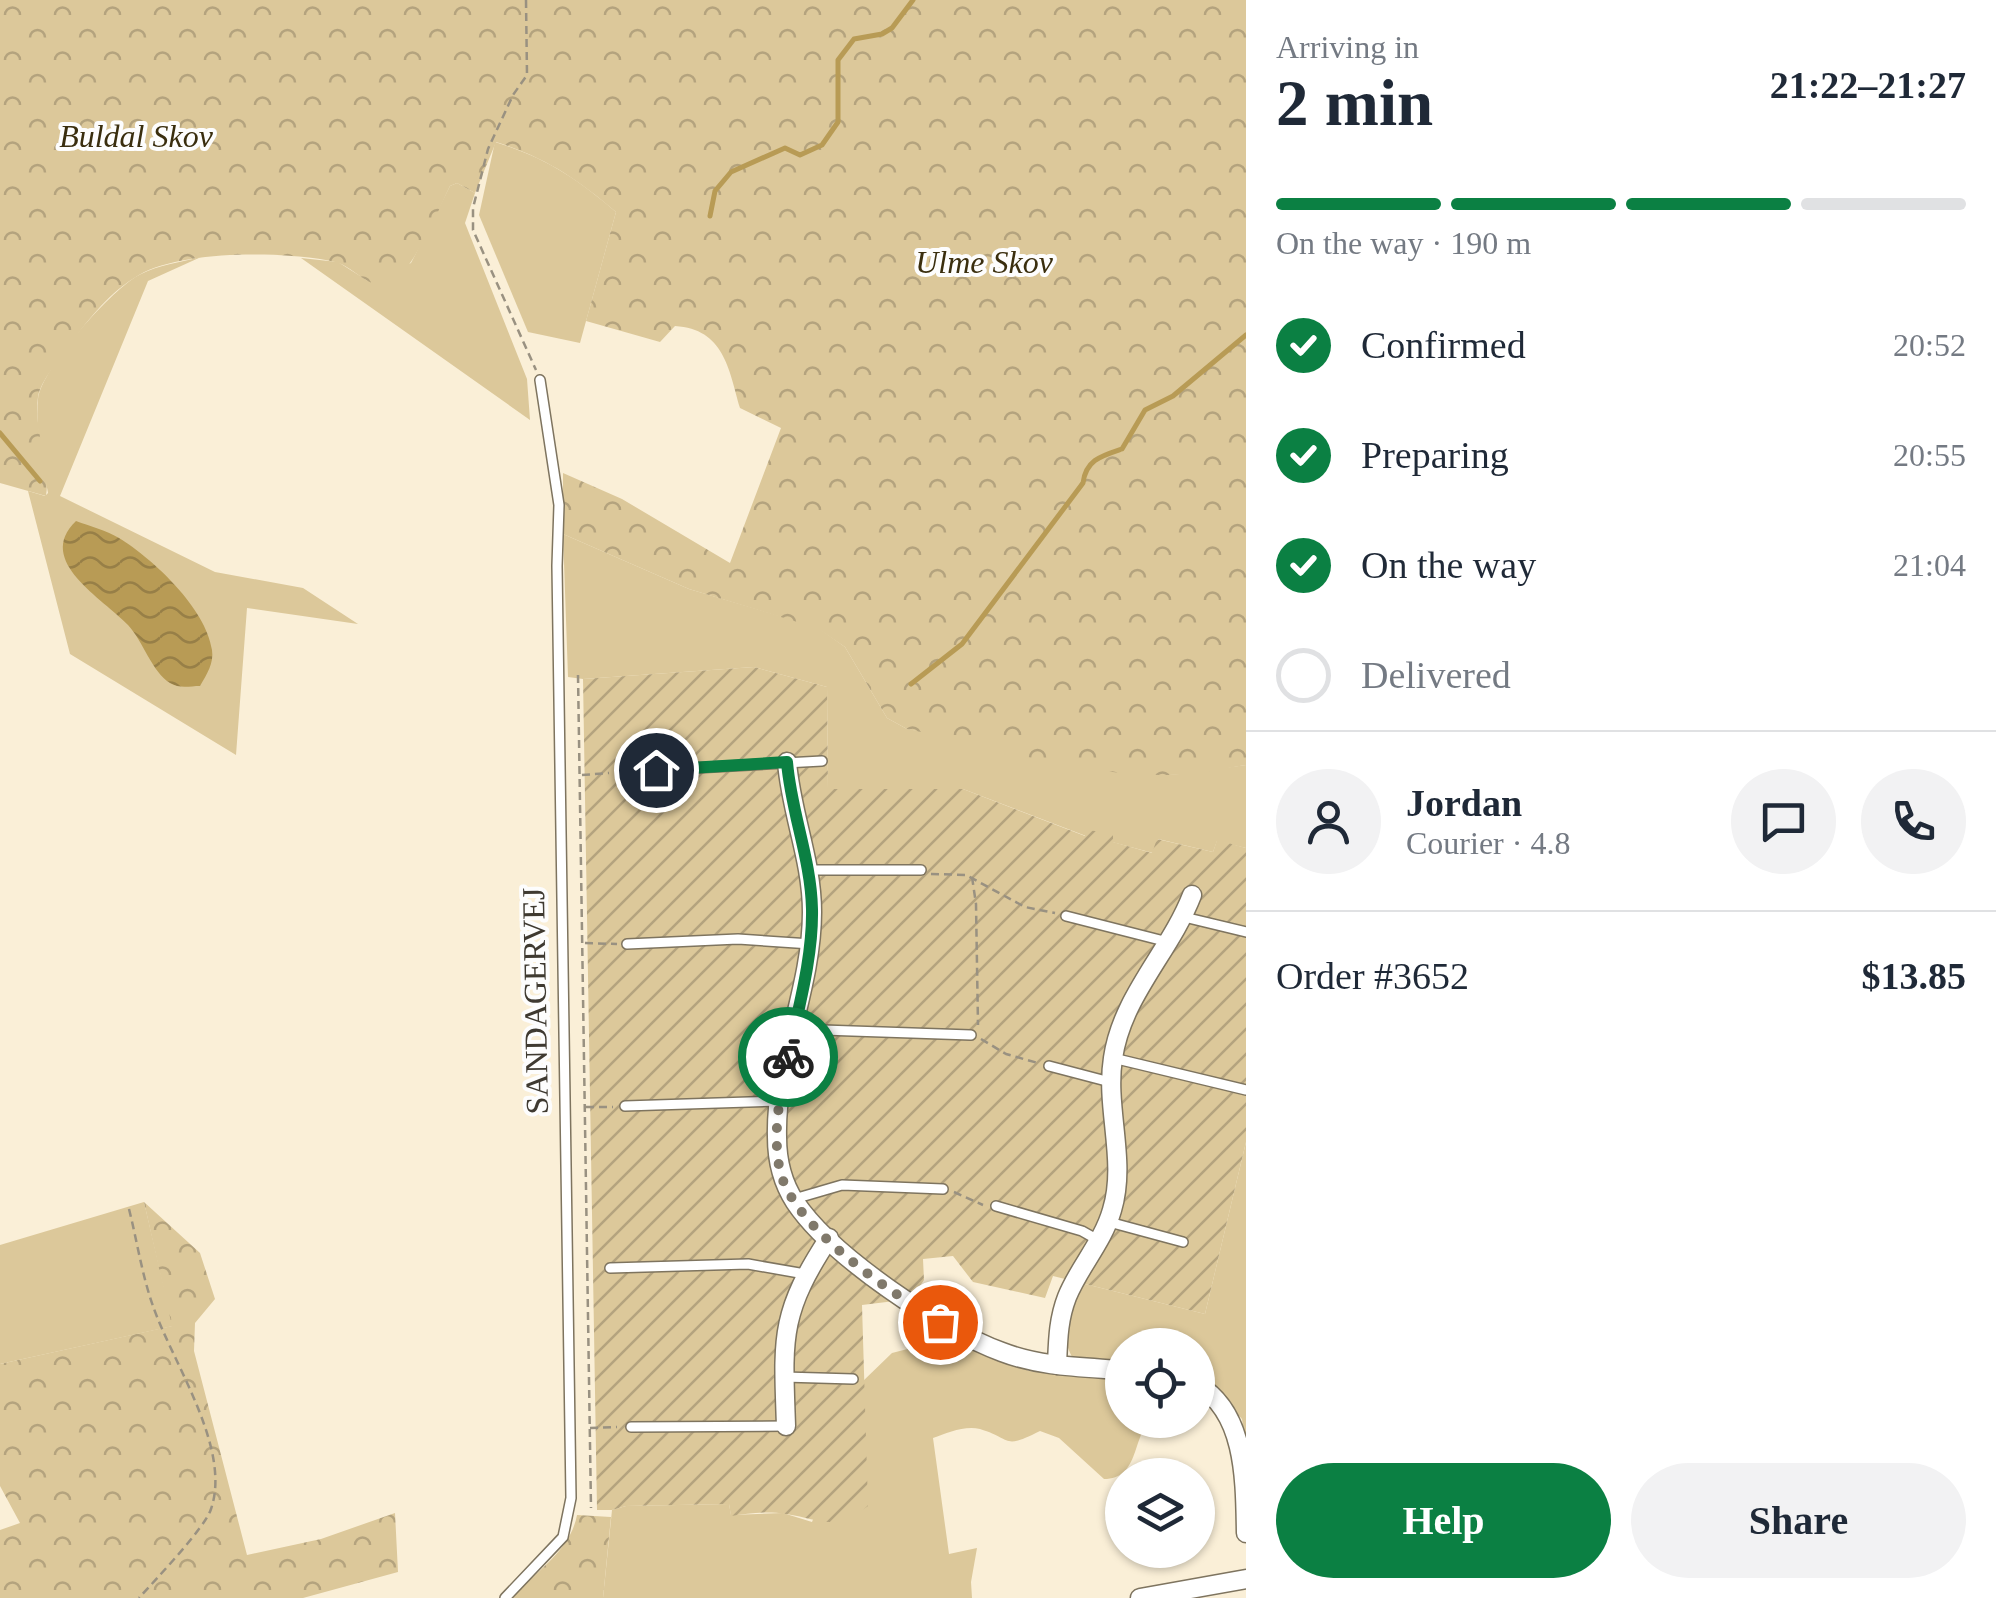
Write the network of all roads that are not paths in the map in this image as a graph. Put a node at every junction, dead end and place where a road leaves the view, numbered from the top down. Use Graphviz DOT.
graph roads {
  1 [pos="540,380"];
  2 [pos="822,761"];
  3 [pos="787,762"];
  4 [pos="622,772"];
  5 [pos="808,870"];
  6 [pos="921,870"];
  7 [pos="1192,896"];
  8 [pos="1066,916"];
  9 [pos="1184,917"];
  10 [pos="1246,932"];
  11 [pos="1168,942"];
  12 [pos="627,944"];
  13 [pos="811,944"];
  14 [pos="794,1029"];
  15 [pos="971,1034"];
  16 [pos="1113,1058"];
  17 [pos="1049,1066"];
  18 [pos="1110,1082"];
  19 [pos="1246,1090"];
  20 [pos="779,1101"];
  21 [pos="625,1106"];
  22 [pos="943,1188"];
  23 [pos="794,1200"];
  24 [pos="996,1206"];
  25 [pos="1108,1222"];
  26 [pos="829,1238"];
  27 [pos="1098,1240"];
  28 [pos="1184,1242"];
  29 [pos="610,1268"];
  30 [pos="805,1274"];
  31 [pos="1058,1365"];
  32 [pos="1105,1369"];
  33 [pos="784,1377"];
  34 [pos="853,1379"];
  35 [pos="1215,1397"];
  36 [pos="786,1426"];
  37 [pos="631,1427"];
  38 [pos="1246,1533"];
  39 [pos="1246,1579"];
  40 [pos="506,1598"];
  41 [pos="1140,1598"];
  1 -- 40 [label="lane, SANDAGERVEJ"];
  2 -- 3 [label="lane"];
  3 -- 4 [label="lane"];
  3 -- 5 [label="street"];
  5 -- 6 [label="lane"];
  5 -- 13 [label="street"];
  7 -- 9 [label="street"];
  8 -- 11 [label="lane"];
  9 -- 10 [label="lane"];
  9 -- 11 [label="street"];
  11 -- 16 [label="street"];
  12 -- 13 [label="lane"];
  13 -- 14 [label="street"];
  14 -- 15 [label="lane"];
  14 -- 20 [label="street"];
  16 -- 18 [label="street"];
  16 -- 19 [label="lane"];
  17 -- 18 [label="lane"];
  18 -- 25 [label="street"];
  20 -- 21 [label="lane"];
  20 -- 23 [label="street"];
  22 -- 23 [label="lane"];
  23 -- 26 [label="street"];
  24 -- 27 [label="lane"];
  25 -- 27 [label="street"];
  25 -- 28 [label="lane"];
  26 -- 30 [label="street"];
  26 -- 31 [label="street"];
  27 -- 31 [label="street"];
  29 -- 30 [label="lane"];
  30 -- 33 [label="street"];
  31 -- 32 [label="street"];
  33 -- 34 [label="lane"];
  33 -- 36 [label="street"];
  35 -- 38 [label="street"];
  36 -- 37 [label="lane"];
  39 -- 41 [label="street"];
}
